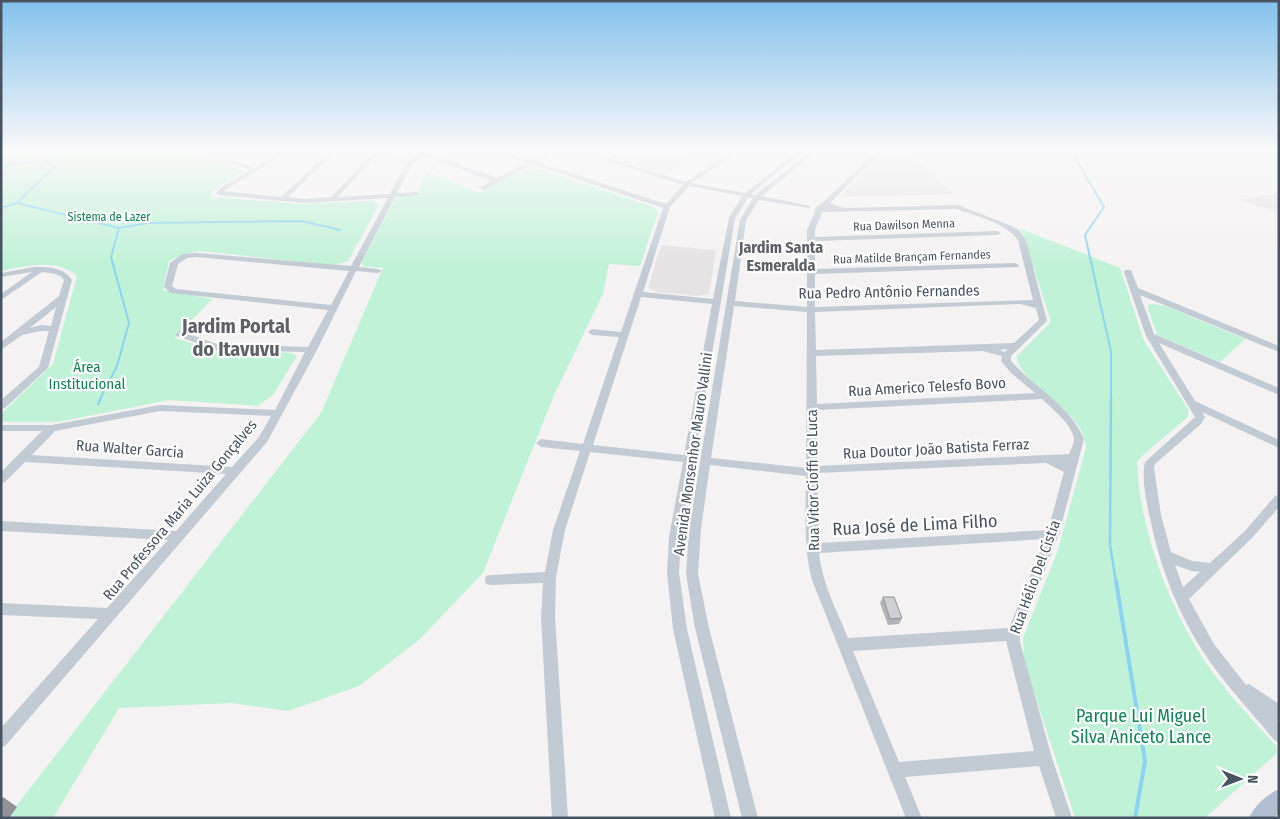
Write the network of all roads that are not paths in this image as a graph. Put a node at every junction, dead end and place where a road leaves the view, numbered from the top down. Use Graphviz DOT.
graph roads {
  1 [pos="222,189"];
  2 [pos="293,189"];
  3 [pos="342,189"];
  4 [pos="395,189"];
  5 [pos="612,189"];
  6 [pos="683,189"];
  7 [pos="715,189"];
  8 [pos="759,189"];
  9 [pos="761,189"];
  10 [pos="838,189"];
  11 [pos="416,194"];
  12 [pos="391,196"];
  13 [pos="752,196"];
  14 [pos="283,199"];
  15 [pos="332,200"];
  16 [pos="818,207"];
  17 [pos="667,208"];
  18 [pos="848,210"];
  19 [pos="1016,233"];
  20 [pos="810,239"];
  21 [pos="1029,267"];
  22 [pos="352,269"];
  23 [pos="40,270"];
  24 [pos="378,271"];
  25 [pos="810,272"];
  26 [pos="1128,272"];
  27 [pos="1,275"];
  28 [pos="1135,290"];
  29 [pos="638,294"];
  30 [pos="63,297"];
  31 [pos="1,298"];
  32 [pos="716,302"];
  33 [pos="730,303"];
  34 [pos="1039,304"];
  35 [pos="334,308"];
  36 [pos="812,310"];
  37 [pos="54,329"];
  38 [pos="592,332"];
  39 [pos="17,334"];
  40 [pos="180,334"];
  41 [pos="624,335"];
  42 [pos="1150,336"];
  43 [pos="1,346"];
  44 [pos="1279,349"];
  45 [pos="312,350"];
  46 [pos="1011,351"];
  47 [pos="812,353"];
  48 [pos="1194,355"];
  49 [pos="1165,359"];
  50 [pos="1279,392"];
  51 [pos="1043,396"];
  52 [pos="1194,404"];
  53 [pos="1,406"];
  54 [pos="812,407"];
  55 [pos="278,413"];
  56 [pos="1,428"];
  57 [pos="52,428"];
  58 [pos="541,442"];
  59 [pos="1279,444"];
  60 [pos="585,447"];
  61 [pos="22,458"];
  62 [pos="1048,458"];
  63 [pos="1072,458"];
  64 [pos="688,459"];
  65 [pos="706,461"];
  66 [pos="1069,470"];
  67 [pos="235,471"];
  68 [pos="813,471"];
  69 [pos="1,479"];
  70 [pos="1279,499"];
  71 [pos="1,526"];
  72 [pos="178,536"];
  73 [pos="1050,540"];
  74 [pos="814,548"];
  75 [pos="1165,555"];
  76 [pos="1213,568"];
  77 [pos="550,577"];
  78 [pos="491,580"];
  79 [pos="1182,597"];
  80 [pos="1,609"];
  81 [pos="110,614"];
  82 [pos="1013,638"];
  83 [pos="844,646"];
  84 [pos="1234,680"];
  85 [pos="1279,713"];
  86 [pos="1279,735"];
  87 [pos="1,740"];
  88 [pos="1044,758"];
  89 [pos="894,770"];
  90 [pos="1279,798"];
  91 [pos="560,818"];
  92 [pos="723,818"];
  93 [pos="750,818"];
  94 [pos="914,818"];
  95 [pos="1064,818"];
  96 [pos="1259,818"];
  1 -- 14 [label="street"];
  2 -- 14 [label="street"];
  3 -- 15 [label="street"];
  4 -- 12 [label="street, Rua Professora Maria Luiza Gonçalves"];
  5 -- 17 [label="street"];
  6 -- 17 [label="street"];
  7 -- 13 [label="street"];
  8 -- 13 [label="street, Avenida Monsenhor Mauro Vallini"];
  9 -- 13 [label="street, Avenida Monsenhor Mauro Vallini"];
  10 -- 16 [label="street, Rua Vitor Cioffi de Luca"];
  11 -- 12 [label="street"];
  12 -- 15 [label="street"];
  12 -- 22 [label="street, Rua Professora Maria Luiza Gonçalves"];
  13 -- 16 [label="street"];
  13 -- 32 [label="street, Avenida Monsenhor Mauro Vallini"];
  13 -- 33 [label="street, Avenida Monsenhor Mauro Vallini"];
  14 -- 15 [label="street"];
  16 -- 18 [label="street"];
  16 -- 18 [label="street"];
  16 -- 20 [label="street, Rua Vitor Cioffi de Luca"];
  17 -- 29 [label="street"];
  18 -- 19 [label="street"];
  19 -- 20 [label="street, Rua Dawilson Menna"];
  19 -- 21 [label="street"];
  20 -- 25 [label="street, Rua Vitor Cioffi de Luca"];
  21 -- 25 [label="street, Rua Matilde Brançam Fernandes"];
  21 -- 34 [label="street"];
  22 -- 24 [label="street"];
  22 -- 35 [label="street, Rua Professora Maria Luiza Gonçalves"];
  22 -- 35 [label="street"];
  23 -- 27 [label="street"];
  23 -- 30 [label="street"];
  23 -- 31 [label="street"];
  25 -- 36 [label="street, Rua Vitor Cioffi de Luca"];
  26 -- 28 [label="street"];
  28 -- 42 [label="street"];
  28 -- 44 [label="street"];
  29 -- 32 [label="street"];
  29 -- 41 [label="street"];
  30 -- 37 [label="street"];
  30 -- 39 [label="street"];
  32 -- 64 [label="street, Avenida Monsenhor Mauro Vallini"];
  33 -- 36 [label="street, Rua Pedro Antônio Fernandes"];
  33 -- 65 [label="street, Avenida Monsenhor Mauro Vallini"];
  34 -- 36 [label="street, Rua Pedro Antônio Fernandes"];
  34 -- 46 [label="street"];
  35 -- 45 [label="street, Rua Professora Maria Luiza Gonçalves"];
  36 -- 47 [label="street, Rua Vitor Cioffi de Luca"];
  37 -- 39 [label="street"];
  37 -- 53 [label="street"];
  38 -- 41 [label="street"];
  39 -- 43 [label="street"];
  40 -- 45 [label="street"];
  41 -- 60 [label="street"];
  42 -- 48 [label="street"];
  42 -- 49 [label="street"];
  45 -- 55 [label="street, Rua Professora Maria Luiza Gonçalves"];
  46 -- 47 [label="street"];
  46 -- 51 [label="street, Rua Hélio Del Cístia"];
  47 -- 54 [label="street, Rua Vitor Cioffi de Luca"];
  48 -- 49 [label="street"];
  48 -- 50 [label="street"];
  49 -- 52 [label="street"];
  51 -- 54 [label="street, Rua Americo Telesfo Bovo"];
  51 -- 63 [label="street, Rua Hélio Del Cístia"];
  52 -- 59 [label="street"];
  52 -- 75 [label="street"];
  54 -- 68 [label="street, Rua Vitor Cioffi de Luca"];
  55 -- 57 [label="street"];
  55 -- 67 [label="street, Rua Professora Maria Luiza Gonçalves"];
  56 -- 57 [label="street"];
  57 -- 61 [label="street"];
  58 -- 60 [label="street"];
  60 -- 64 [label="street"];
  60 -- 77 [label="street"];
  61 -- 67 [label="street, Rua Walter Garcia"];
  61 -- 69 [label="street"];
  62 -- 63 [label="street, Rua Doutor João Batista Ferraz"];
  62 -- 66 [label="street, Rua Doutor João Batista Ferraz"];
  62 -- 68 [label="street, Rua Doutor João Batista Ferraz"];
  63 -- 66 [label="street, Rua Hélio Del Cístia"];
  64 -- 92 [label="street, Avenida Monsenhor Mauro Vallini"];
  65 -- 68 [label="street, Rua Doutor João Batista Ferraz"];
  65 -- 93 [label="street, Avenida Monsenhor Mauro Vallini"];
  66 -- 73 [label="street, Rua Hélio Del Cístia"];
  67 -- 72 [label="street, Rua Professora Maria Luiza Gonçalves"];
  68 -- 74 [label="street, Rua Vitor Cioffi de Luca"];
  70 -- 76 [label="street"];
  71 -- 72 [label="street"];
  72 -- 81 [label="street, Rua Professora Maria Luiza Gonçalves"];
  73 -- 74 [label="street, Rua José de Lima Filho"];
  73 -- 82 [label="street, Rua Hélio Del Cístia"];
  74 -- 83 [label="street, Rua Vitor Cioffi de Luca"];
  75 -- 76 [label="street"];
  75 -- 79 [label="street"];
  76 -- 79 [label="street"];
  77 -- 78 [label="street"];
  77 -- 91 [label="street"];
  79 -- 84 [label="street"];
  80 -- 81 [label="street"];
  81 -- 87 [label="street, Rua Professora Maria Luiza Gonçalves"];
  82 -- 83 [label="street"];
  82 -- 88 [label="street, Rua Hélio Del Cístia"];
  83 -- 89 [label="street, Rua Vitor Cioffi de Luca"];
  84 -- 85 [label="street"];
  84 -- 86 [label="street"];
  88 -- 89 [label="street"];
  88 -- 95 [label="street, Rua Hélio Del Cístia"];
  89 -- 94 [label="street, Rua Vitor Cioffi de Luca"];
  90 -- 96 [label="main road"];
}
